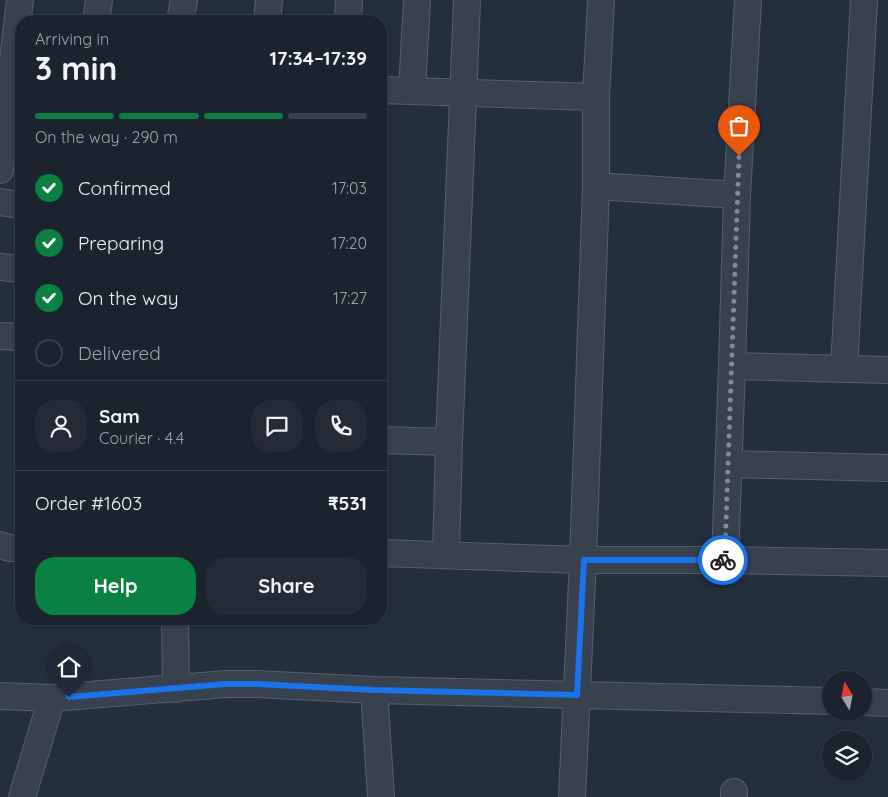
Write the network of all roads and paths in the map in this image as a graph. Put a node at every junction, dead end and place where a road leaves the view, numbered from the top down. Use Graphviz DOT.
graph roads {
  1 [pos="20,0"];
  2 [pos="99,0"];
  3 [pos="184,0"];
  4 [pos="268,0"];
  5 [pos="349,0"];
  6 [pos="417,0"];
  7 [pos="467,0"];
  8 [pos="601,0"];
  9 [pos="748,0"];
  10 [pos="864,0"];
  11 [pos="97,15"];
  12 [pos="181,15"];
  13 [pos="268,15"];
  14 [pos="348,15"];
  15 [pos="8,31"];
  16 [pos="10,88"];
  17 [pos="387,90"];
  18 [pos="412,90"];
  19 [pos="465,94"];
  20 [pos="596,97"];
  21 [pos="1,153"];
  22 [pos="596,186"];
  23 [pos="737,195"];
  24 [pos="0,202"];
  25 [pos="15,204"];
  26 [pos="0,266"];
  27 [pos="15,268"];
  28 [pos="0,336"];
  29 [pos="15,337"];
  30 [pos="732,366"];
  31 [pos="844,368"];
  32 [pos="888,370"];
  33 [pos="387,440"];
  34 [pos="449,442"];
  35 [pos="728,464"];
  36 [pos="888,468"];
  37 [pos="0,545"];
  38 [pos="15,548"];
  39 [pos="387,553"];
  40 [pos="446,554"];
  41 [pos="584,560"];
  42 [pos="725,560"];
  43 [pos="888,564"];
  44 [pos="175,625"];
  45 [pos="176,689"];
  46 [pos="374,690"];
  47 [pos="577,695"];
  48 [pos="0,696"];
  49 [pos="52,698"];
  50 [pos="822,701"];
  51 [pos="872,702"];
  52 [pos="888,703"];
  53 [pos="22,797"];
  54 [pos="381,797"];
  55 [pos="572,797"];
  1 -- 15 [label="street"];
  2 -- 11 [label="street"];
  3 -- 12 [label="street"];
  4 -- 13 [label="street"];
  5 -- 14 [label="street"];
  6 -- 18 [label="street"];
  7 -- 19 [label="street"];
  8 -- 20 [label="street"];
  9 -- 23 [label="street"];
  10 -- 31 [label="street"];
  15 -- 16 [label="street"];
  16 -- 21 [label="street"];
  17 -- 18 [label="street"];
  18 -- 19 [label="street"];
  19 -- 20 [label="street"];
  19 -- 34 [label="street"];
  20 -- 22 [label="street"];
  22 -- 23 [label="street"];
  22 -- 41 [label="street"];
  23 -- 30 [label="street"];
  24 -- 25 [label="street"];
  26 -- 27 [label="street"];
  28 -- 29 [label="street"];
  30 -- 31 [label="street"];
  30 -- 35 [label="street"];
  31 -- 32 [label="street"];
  33 -- 34 [label="street"];
  34 -- 40 [label="street"];
  35 -- 36 [label="street"];
  35 -- 42 [label="street"];
  37 -- 38 [label="street"];
  39 -- 40 [label="street"];
  40 -- 41 [label="street"];
  41 -- 42 [label="street"];
  41 -- 47 [label="street"];
  42 -- 43 [label="street"];
  44 -- 45 [label="street"];
  45 -- 46 [label="street"];
  45 -- 49 [label="street"];
  46 -- 47 [label="street"];
  46 -- 54 [label="street"];
  47 -- 50 [label="street"];
  47 -- 55 [label="street"];
  48 -- 49 [label="street"];
  49 -- 53 [label="street"];
  51 -- 52 [label="street"];
}
